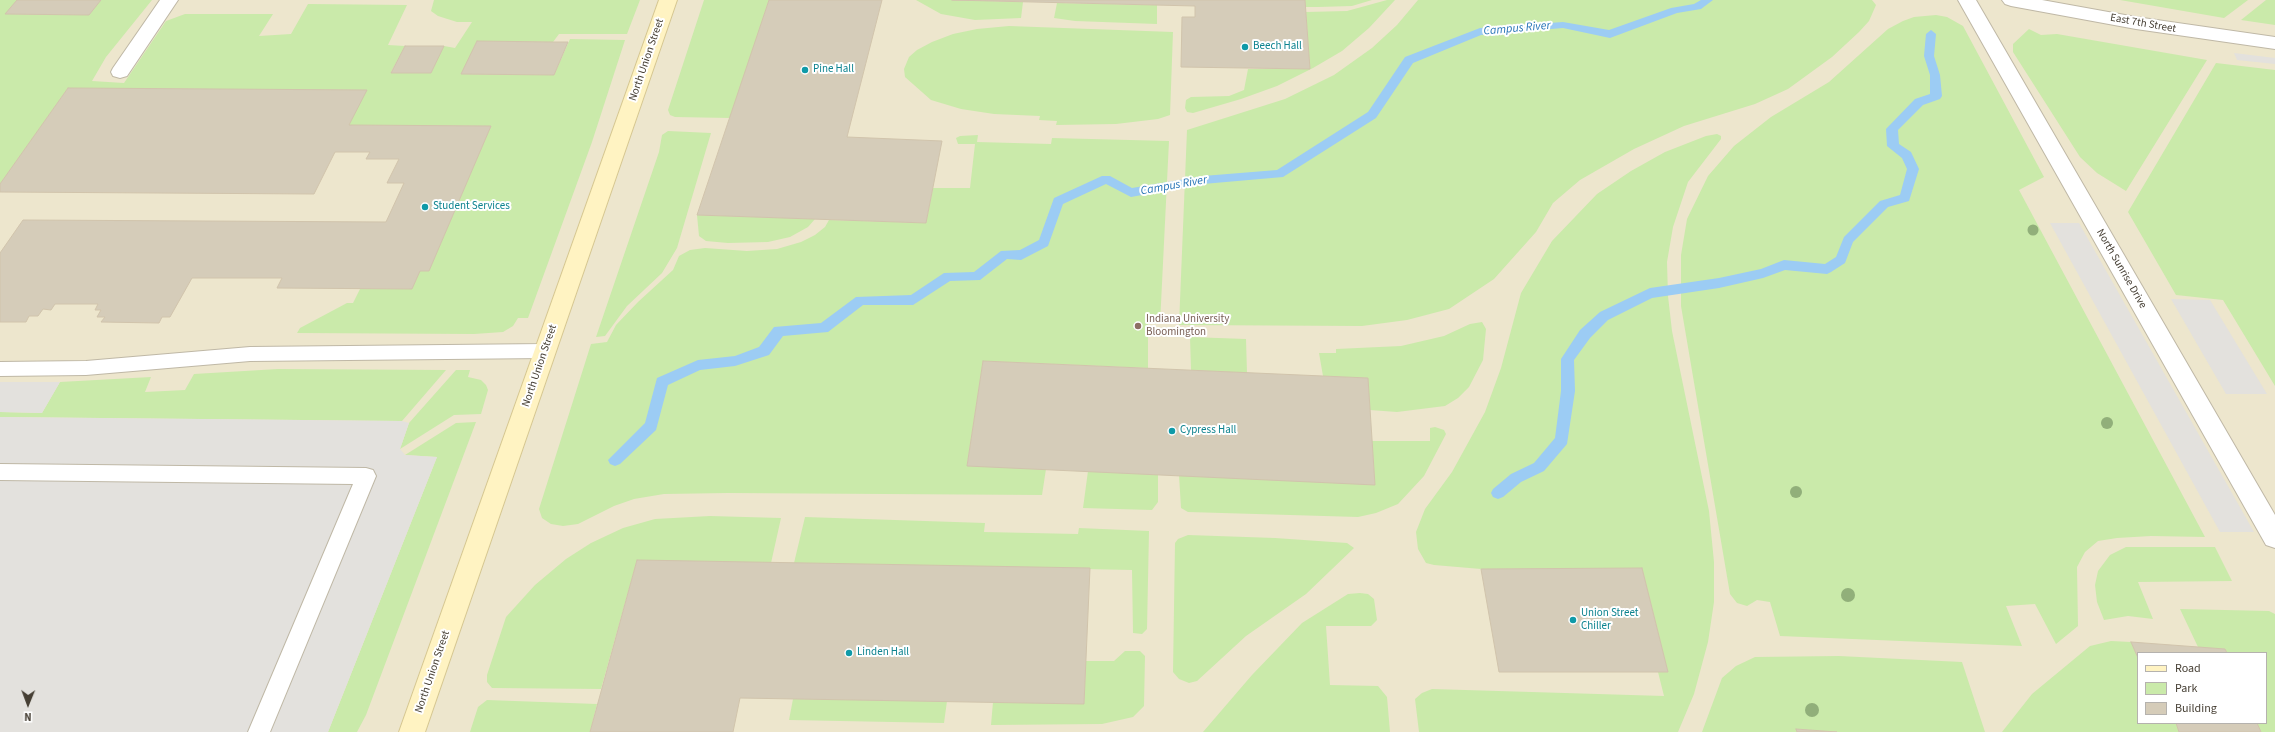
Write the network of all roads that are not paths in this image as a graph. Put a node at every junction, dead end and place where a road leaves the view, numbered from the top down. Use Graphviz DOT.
graph roads {
  1 [pos="169,0"];
  2 [pos="668,0"];
  3 [pos="1967,0"];
  4 [pos="2011,0"];
  5 [pos="2275,43"];
  6 [pos="120,72"];
  7 [pos="546,351"];
  8 [pos="0,369"];
  9 [pos="0,472"];
  10 [pos="2275,538"];
  11 [pos="259,732"];
  12 [pos="412,732"];
  1 -- 6 [label="street"];
  2 -- 7 [label="street, North Union Street"];
  3 -- 10 [label="street, North Sunrise Drive"];
  4 -- 5 [label="street, East 7th Street"];
  7 -- 8 [label="lane"];
  7 -- 12 [label="street, North Union Street"];
  9 -- 11 [label="lane"];
}
